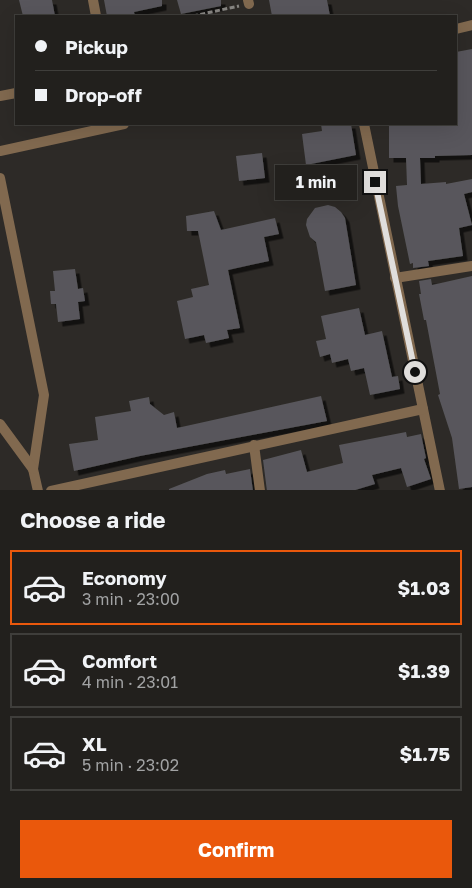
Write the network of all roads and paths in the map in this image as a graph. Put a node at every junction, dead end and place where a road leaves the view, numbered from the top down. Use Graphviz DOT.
graph roads {
  1 [pos="93,0"];
  2 [pos="248,2"];
  3 [pos="96,15"];
  4 [pos="197,15"];
  5 [pos="472,26"];
  6 [pos="457,29"];
  7 [pos="15,93"];
  8 [pos="0,96"];
  9 [pos="119,125"];
  10 [pos="364,125"];
  11 [pos="0,151"];
  12 [pos="0,178"];
  13 [pos="472,266"];
  14 [pos="395,278"];
  15 [pos="423,409"];
  16 [pos="0,424"];
  17 [pos="254,446"];
  18 [pos="33,469"];
  19 [pos="38,490"];
  20 [pos="51,490"];
  21 [pos="260,490"];
  22 [pos="440,490"];
  1 -- 3 [label="street"];
  2 -- 4 [label="path"];
  5 -- 6 [label="street"];
  7 -- 8 [label="street"];
  9 -- 11 [label="street"];
  10 -- 14 [label="street"];
  12 -- 18 [label="street"];
  13 -- 14 [label="street"];
  14 -- 15 [label="street"];
  15 -- 17 [label="street"];
  15 -- 22 [label="street"];
  16 -- 18 [label="street"];
  17 -- 20 [label="street"];
  17 -- 21 [label="street"];
  18 -- 19 [label="street"];
}
